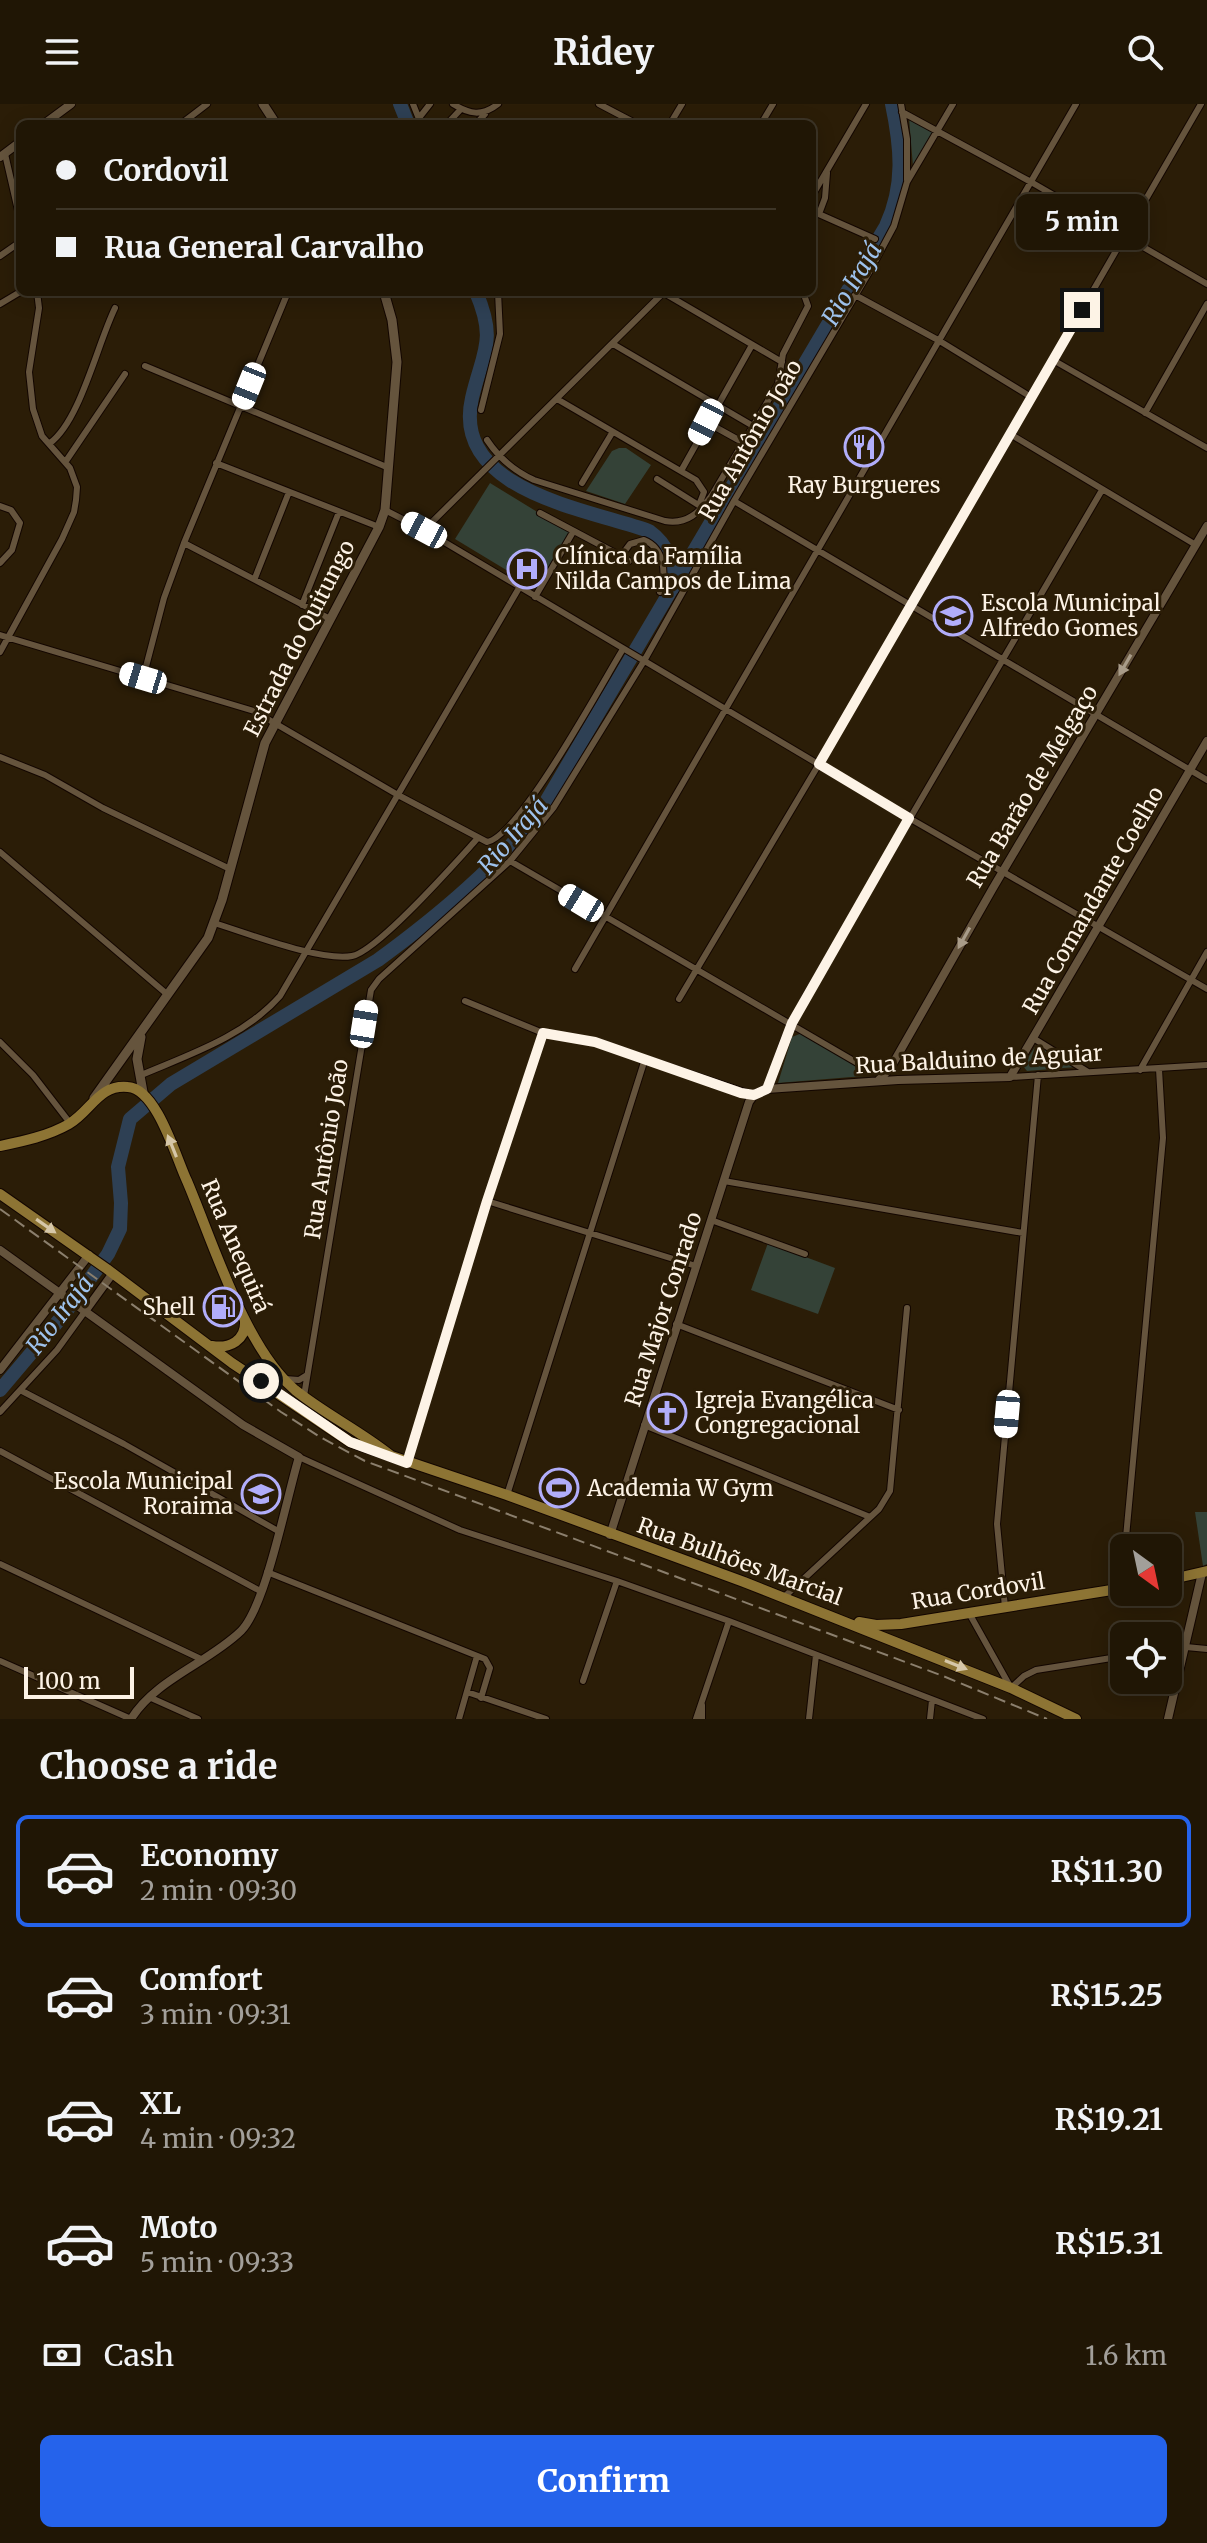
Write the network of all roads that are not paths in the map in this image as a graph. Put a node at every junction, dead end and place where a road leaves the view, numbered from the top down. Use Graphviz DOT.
graph roads {
  1 [pos="71,104"];
  2 [pos="207,104"];
  3 [pos="453,104"];
  4 [pos="498,104"];
  5 [pos="599,104"];
  6 [pos="866,104"];
  7 [pos="953,104"];
  8 [pos="1076,104"];
  9 [pos="1201,104"];
  10 [pos="901,108"];
  11 [pos="461,109"];
  12 [pos="487,111"];
  13 [pos="49,120"];
  14 [pos="186,120"];
  15 [pos="451,120"];
  16 [pos="479,120"];
  17 [pos="629,120"];
  18 [pos="938,130"];
  19 [pos="2,154"];
  20 [pos="827,169"];
  21 [pos="907,182"];
  22 [pos="1031,182"];
  23 [pos="816,189"];
  24 [pos="16,205"];
  25 [pos="816,211"];
  26 [pos="816,212"];
  27 [pos="1125,237"];
  28 [pos="875,239"];
  29 [pos="1207,284"];
  30 [pos="855,295"];
  31 [pos="38,296"];
  32 [pos="286,296"];
  33 [pos="386,296"];
  34 [pos="498,296"];
  35 [pos="660,296"];
  36 [pos="671,296"];
  37 [pos="804,296"];
  38 [pos="1207,304"];
  39 [pos="115,308"];
  40 [pos="938,340"];
  41 [pos="613,344"];
  42 [pos="752,345"];
  43 [pos="1053,360"];
  44 [pos="782,362"];
  45 [pos="145,366"];
  46 [pos="125,374"];
  47 [pos="1031,397"];
  48 [pos="557,399"];
  49 [pos="241,406"];
  50 [pos="716,406"];
  51 [pos="481,410"];
  52 [pos="1145,413"];
  53 [pos="706,422"];
  54 [pos="753,426"];
  55 [pos="612,433"];
  56 [pos="1010,434"];
  57 [pos="487,440"];
  58 [pos="50,443"];
  59 [pos="744,443"];
  60 [pos="1207,448"];
  61 [pos="496,458"];
  62 [pos="66,461"];
  63 [pos="216,463"];
  64 [pos="389,468"];
  65 [pos="681,471"];
  66 [pos="657,479"];
  67 [pos="582,483"];
  68 [pos="1102,490"];
  69 [pos="289,492"];
  70 [pos="734,501"];
  71 [pos="0,506"];
  72 [pos="701,506"];
  73 [pos="385,510"];
  74 [pos="339,512"];
  75 [pos="540,513"];
  76 [pos="1207,526"];
  77 [pos="379,527"];
  78 [pos="424,530"];
  79 [pos="573,532"];
  80 [pos="184,543"];
  81 [pos="1196,545"];
  82 [pos="818,550"];
  83 [pos="621,556"];
  84 [pos="629,561"];
  85 [pos="0,563"];
  86 [pos="255,578"];
  87 [pos="519,588"];
  88 [pos="660,592"];
  89 [pos="535,597"];
  90 [pos="302,605"];
  91 [pos="909,605"];
  92 [pos="330,619"];
  93 [pos="4,636"];
  94 [pos="625,651"];
  95 [pos="0,652"];
  96 [pos="1003,659"];
  97 [pos="642,661"];
  98 [pos="143,678"];
  99 [pos="725,709"];
  100 [pos="1096,716"];
  101 [pos="274,722"];
  102 [pos="1207,741"];
  103 [pos="0,757"];
  104 [pos="819,764"];
  105 [pos="1190,770"];
  106 [pos="1207,780"];
  107 [pos="398,795"];
  108 [pos="909,818"];
  109 [pos="477,839"];
  110 [pos="0,852"];
  111 [pos="510,861"];
  112 [pos="230,869"];
  113 [pos="1003,870"];
  114 [pos="604,917"];
  115 [pos="214,923"];
  116 [pos="1099,925"];
  117 [pos="307,950"];
  118 [pos="1207,952"];
  119 [pos="575,969"];
  120 [pos="695,969"];
  121 [pos="1191,980"];
  122 [pos="1207,989"];
  123 [pos="168,996"];
  124 [pos="679,999"];
  125 [pos="465,1001"];
  126 [pos="792,1023"];
  127 [pos="145,1028"];
  128 [pos="543,1033"];
  129 [pos="1033,1038"];
  130 [pos="0,1042"];
  131 [pos="645,1059"];
  132 [pos="1207,1065"];
  133 [pos="890,1068"];
  134 [pos="1159,1069"];
  135 [pos="1140,1070"];
  136 [pos="871,1071"];
  137 [pos="1088,1072"];
  138 [pos="1038,1075"];
  139 [pos="139,1076"];
  140 [pos="1010,1077"];
  141 [pos="898,1080"];
  142 [pos="876,1082"];
  143 [pos="767,1089"];
  144 [pos="754,1095"];
  145 [pos="94,1098"];
  146 [pos="147,1098"];
  147 [pos="70,1123"];
  148 [pos="0,1146"];
  149 [pos="724,1181"];
  150 [pos="0,1194"];
  151 [pos="487,1201"];
  152 [pos="711,1220"];
  153 [pos="591,1232"];
  154 [pos="1023,1233"];
  155 [pos="0,1250"];
  156 [pos="805,1254"];
  157 [pos="91,1257"];
  158 [pos="696,1266"];
  159 [pos="110,1271"];
  160 [pos="64,1295"];
  161 [pos="83,1308"];
  162 [pos="907,1308"];
  163 [pos="245,1321"];
  164 [pos="676,1324"];
  165 [pos="210,1346"];
  166 [pos="0,1370"];
  167 [pos="307,1375"];
  168 [pos="285,1379"];
  169 [pos="22,1391"];
  170 [pos="304,1396"];
  171 [pos="899,1410"];
  172 [pos="0,1412"];
  173 [pos="644,1425"];
  174 [pos="0,1451"];
  175 [pos="299,1457"];
  176 [pos="395,1459"];
  177 [pos="407,1463"];
  178 [pos="507,1495"];
  179 [pos="870,1517"];
  180 [pos="278,1531"];
  181 [pos="1126,1534"];
  182 [pos="610,1535"];
  183 [pos="0,1564"];
  184 [pos="267,1572"];
  185 [pos="1205,1572"];
  186 [pos="1182,1577"];
  187 [pos="617,1581"];
  188 [pos="1110,1591"];
  189 [pos="262,1592"];
  190 [pos="783,1598"];
  191 [pos="1005,1607"];
  192 [pos="969,1613"];
  193 [pos="837,1618"];
  194 [pos="729,1621"];
  195 [pos="901,1624"];
  196 [pos="900,1644"];
  197 [pos="1186,1647"];
  198 [pos="1182,1648"];
  199 [pos="1207,1649"];
  200 [pos="816,1655"];
  201 [pos="477,1656"];
  202 [pos="1110,1658"];
  203 [pos="203,1660"];
  204 [pos="0,1661"];
  205 [pos="583,1681"];
  206 [pos="1011,1688"];
  207 [pos="467,1692"];
  208 [pos="149,1697"];
  209 [pos="481,1698"];
  210 [pos="932,1700"];
  211 [pos="702,1702"];
  212 [pos="131,1719"];
  213 [pos="198,1719"];
  214 [pos="459,1719"];
  215 [pos="546,1719"];
  216 [pos="696,1719"];
  217 [pos="702,1719"];
  218 [pos="809,1719"];
  219 [pos="930,1719"];
  220 [pos="983,1719"];
  221 [pos="1076,1719"];
  222 [pos="1168,1719"];
  1 -- 13 [label="street"];
  2 -- 14 [label="street"];
  3 -- 11 [label="street"];
  4 -- 12 [label="street"];
  5 -- 17 [label="street"];
  6 -- 20 [label="street"];
  7 -- 18 [label="street, Rua Antônio João"];
  8 -- 22 [label="street"];
  9 -- 27 [label="street"];
  10 -- 18 [label="street"];
  10 -- 21 [label="street"];
  11 -- 12 [label="street"];
  11 -- 15 [label="street"];
  12 -- 16 [label="street"];
  18 -- 21 [label="street, Rua Antônio João"];
  18 -- 22 [label="street"];
  19 -- 24 [label="street"];
  20 -- 23 [label="street"];
  20 -- 25 [label="street"];
  21 -- 30 [label="street, Rua Antônio João"];
  22 -- 27 [label="street"];
  22 -- 40 [label="street"];
  26 -- 28 [label="street"];
  27 -- 29 [label="street"];
  27 -- 43 [label="street"];
  30 -- 40 [label="street"];
  30 -- 70 [label="street, Rua Antônio João"];
  31 -- 58 [label="street"];
  32 -- 49 [label="street"];
  33 -- 64 [label="main road, Estrada do Quitungo"];
  34 -- 51 [label="street"];
  35 -- 41 [label="street"];
  36 -- 42 [label="street"];
  37 -- 44 [label="street, Rua Antônio João"];
  38 -- 52 [label="street"];
  39 -- 58 [label="street"];
  40 -- 47 [label="street"];
  40 -- 82 [label="street"];
  41 -- 48 [label="street"];
  41 -- 50 [label="street"];
  42 -- 44 [label="street"];
  42 -- 50 [label="street"];
  43 -- 47 [label="street"];
  43 -- 52 [label="street"];
  44 -- 54 [label="street, Rua Antônio João"];
  45 -- 49 [label="street"];
  46 -- 62 [label="street"];
  47 -- 56 [label="street"];
  48 -- 55 [label="street"];
  48 -- 61 [label="street"];
  49 -- 63 [label="street"];
  49 -- 64 [label="street"];
  50 -- 53 [label="street"];
  50 -- 54 [label="street"];
  52 -- 60 [label="street"];
  53 -- 59 [label="street"];
  53 -- 65 [label="street"];
  54 -- 59 [label="street, Rua Antônio João"];
  55 -- 65 [label="street"];
  55 -- 67 [label="street"];
  56 -- 68 [label="street"];
  56 -- 91 [label="street"];
  57 -- 61 [label="street"];
  58 -- 62 [label="street"];
  59 -- 72 [label="street, Rua Antônio João"];
  61 -- 72 [label="street, Rua Antônio João"];
  61 -- 78 [label="street"];
  62 -- 93 [label="street"];
  63 -- 69 [label="street"];
  63 -- 80 [label="street"];
  64 -- 73 [label="main road, Estrada do Quitungo"];
  65 -- 72 [label="street"];
  66 -- 72 [label="street"];
  68 -- 81 [label="street"];
  68 -- 96 [label="street"];
  69 -- 74 [label="street"];
  69 -- 86 [label="street"];
  70 -- 82 [label="street"];
  70 -- 97 [label="street, Rua Antônio João"];
  71 -- 85 [label="street"];
  73 -- 77 [label="main road, Estrada do Quitungo"];
  73 -- 78 [label="street"];
  74 -- 77 [label="street"];
  74 -- 90 [label="street"];
  75 -- 79 [label="street"];
  76 -- 81 [label="street, Rua Barão de Melgaço"];
  77 -- 92 [label="main road, Estrada do Quitungo"];
  78 -- 87 [label="street"];
  79 -- 83 [label="street"];
  79 -- 89 [label="street"];
  80 -- 86 [label="street"];
  80 -- 98 [label="street"];
  81 -- 100 [label="street, Rua Barão de Melgaço, one-way"];
  82 -- 91 [label="street"];
  82 -- 99 [label="street"];
  83 -- 84 [label="street"];
  83 -- 88 [label="street"];
  86 -- 90 [label="street"];
  87 -- 89 [label="street"];
  87 -- 107 [label="street"];
  89 -- 94 [label="street"];
  90 -- 92 [label="street"];
  91 -- 96 [label="street"];
  91 -- 104 [label="street"];
  92 -- 101 [label="main road, Estrada do Quitungo"];
  93 -- 95 [label="street"];
  93 -- 98 [label="street"];
  94 -- 97 [label="street"];
  94 -- 109 [label="street"];
  96 -- 100 [label="street"];
  96 -- 108 [label="street"];
  97 -- 99 [label="street"];
  97 -- 111 [label="street, Rua Antônio João"];
  98 -- 101 [label="street"];
  99 -- 104 [label="street"];
  99 -- 114 [label="street"];
  100 -- 105 [label="street"];
  100 -- 113 [label="street, Rua Barão de Melgaço"];
  101 -- 107 [label="street"];
  101 -- 112 [label="main road, Estrada do Quitungo"];
  102 -- 105 [label="street, Rua Comandante Coelho"];
  103 -- 112 [label="street"];
  104 -- 108 [label="street"];
  104 -- 120 [label="street"];
  105 -- 106 [label="street"];
  105 -- 116 [label="street, Rua Comandante Coelho"];
  107 -- 109 [label="street"];
  107 -- 117 [label="street"];
  108 -- 113 [label="street"];
  108 -- 126 [label="street"];
  109 -- 117 [label="street"];
  110 -- 123 [label="street"];
  111 -- 114 [label="street"];
  111 -- 167 [label="street, Rua Antônio João"];
  112 -- 115 [label="main road, Estrada do Quitungo"];
  113 -- 116 [label="street"];
  113 -- 133 [label="street, Rua Barão de Melgaço, one-way"];
  114 -- 119 [label="street"];
  114 -- 120 [label="street"];
  115 -- 117 [label="street"];
  115 -- 123 [label="main road, Estrada do Quitungo"];
  116 -- 121 [label="street"];
  116 -- 129 [label="street, Rua Comandante Coelho"];
  117 -- 139 [label="street"];
  118 -- 121 [label="street"];
  120 -- 124 [label="street"];
  120 -- 126 [label="street"];
  121 -- 122 [label="street"];
  121 -- 135 [label="street"];
  123 -- 127 [label="main road, Estrada do Quitungo"];
  125 -- 128 [label="street"];
  126 -- 136 [label="street"];
  126 -- 143 [label="street"];
  127 -- 139 [label="main road, Estrada do Quitungo"];
  127 -- 145 [label="main road, Estrada do Quitungo"];
  128 -- 131 [label="street"];
  128 -- 151 [label="street"];
  129 -- 137 [label="street"];
  129 -- 140 [label="street, Rua Comandante Coelho"];
  130 -- 147 [label="street"];
  131 -- 144 [label="street"];
  131 -- 153 [label="street"];
  132 -- 134 [label="street, Rua Balduino de Aguiar"];
  133 -- 136 [label="street"];
  133 -- 141 [label="street"];
  133 -- 142 [label="street, Rua Barão de Melgaço"];
  134 -- 135 [label="street, Rua Balduino de Aguiar"];
  134 -- 181 [label="street"];
  135 -- 137 [label="street, Rua Balduino de Aguiar"];
  136 -- 142 [label="street"];
  137 -- 138 [label="street, Rua Balduino de Aguiar"];
  138 -- 140 [label="street, Rua Balduino de Aguiar"];
  138 -- 154 [label="street"];
  139 -- 146 [label="main road, Estrada do Quitungo"];
  140 -- 141 [label="street, Rua Balduino de Aguiar"];
  141 -- 142 [label="street, Rua Balduino de Aguiar"];
  142 -- 143 [label="street, Rua Balduino de Aguiar"];
  143 -- 144 [label="street, Rua Balduino de Aguiar"];
  144 -- 149 [label="street, Rua Major Conrado"];
  145 -- 146 [label="main road"];
  145 -- 147 [label="main road, Estrada do Quitungo"];
  163 -- 146 [label="main road, Rua Anequirá, one-way"];
  147 -- 148 [label="main road, Estrada do Quitungo"];
  149 -- 152 [label="street, Rua Major Conrado"];
  149 -- 154 [label="street"];
  150 -- 157 [label="main road, Rua Bulhões Marcial, one-way"];
  151 -- 153 [label="street"];
  151 -- 177 [label="street"];
  152 -- 156 [label="street"];
  152 -- 158 [label="street, Rua Major Conrado"];
  153 -- 158 [label="street"];
  153 -- 178 [label="street"];
  154 -- 191 [label="street"];
  155 -- 160 [label="street"];
  157 -- 159 [label="main road, Rua Bulhões Marcial"];
  157 -- 160 [label="street"];
  158 -- 164 [label="street, Rua Major Conrado"];
  159 -- 161 [label="street"];
  159 -- 165 [label="main road, Rua Bulhões Marcial"];
  160 -- 161 [label="street"];
  160 -- 166 [label="street"];
  161 -- 169 [label="street"];
  161 -- 175 [label="street"];
  162 -- 171 [label="street"];
  163 -- 165 [label="main road"];
  163 -- 168 [label="main road, Rua Anequirá"];
  164 -- 171 [label="street"];
  164 -- 173 [label="street, Rua Major Conrado"];
  165 -- 176 [label="main road, Rua Bulhões Marcial"];
  167 -- 168 [label="street"];
  167 -- 170 [label="street, Rua Antônio João"];
  168 -- 170 [label="main road, Rua Anequirá"];
  169 -- 172 [label="street"];
  169 -- 180 [label="street"];
  170 -- 176 [label="main road, Rua Anequirá"];
  171 -- 179 [label="street"];
  173 -- 179 [label="street"];
  173 -- 182 [label="street, Rua Major Conrado"];
  174 -- 189 [label="street"];
  175 -- 180 [label="street"];
  175 -- 187 [label="street"];
  176 -- 177 [label="main road, Rua Bulhões Marcial"];
  177 -- 178 [label="main road, Rua Bulhões Marcial"];
  178 -- 182 [label="main road, Rua Bulhões Marcial"];
  179 -- 190 [label="street"];
  180 -- 184 [label="street"];
  182 -- 190 [label="main road, Rua Bulhões Marcial"];
  183 -- 203 [label="street"];
  184 -- 189 [label="street"];
  184 -- 201 [label="street"];
  185 -- 186 [label="main road"];
  185 -- 197 [label="street"];
  187 -- 194 [label="street"];
  187 -- 205 [label="street"];
  188 -- 191 [label="main road, Rua Cordovil"];
  189 -- 203 [label="street"];
  190 -- 193 [label="main road, Rua Bulhões Marcial"];
  191 -- 192 [label="main road, Rua Cordovil"];
  192 -- 195 [label="main road, Rua Cordovil"];
  192 -- 206 [label="street"];
  193 -- 195 [label="main road, Rua Cordovil"];
  193 -- 196 [label="main road, Rua Bulhões Marcial"];
  194 -- 200 [label="street"];
  194 -- 211 [label="street"];
  195 -- 196 [label="main road"];
  196 -- 206 [label="main road, Rua Bulhões Marcial, one-way"];
  197 -- 198 [label="street"];
  197 -- 199 [label="street"];
  197 -- 222 [label="street"];
  200 -- 210 [label="street"];
  200 -- 218 [label="street"];
  201 -- 207 [label="street"];
  201 -- 209 [label="street"];
  202 -- 206 [label="street"];
  203 -- 208 [label="street"];
  204 -- 212 [label="street"];
  206 -- 221 [label="main road, Rua Bulhões Marcial"];
  207 -- 209 [label="street"];
  207 -- 214 [label="street"];
  208 -- 212 [label="street"];
  208 -- 213 [label="street"];
  209 -- 215 [label="street"];
  210 -- 219 [label="street"];
  210 -- 220 [label="street"];
  211 -- 216 [label="street"];
  211 -- 217 [label="street"];
}
